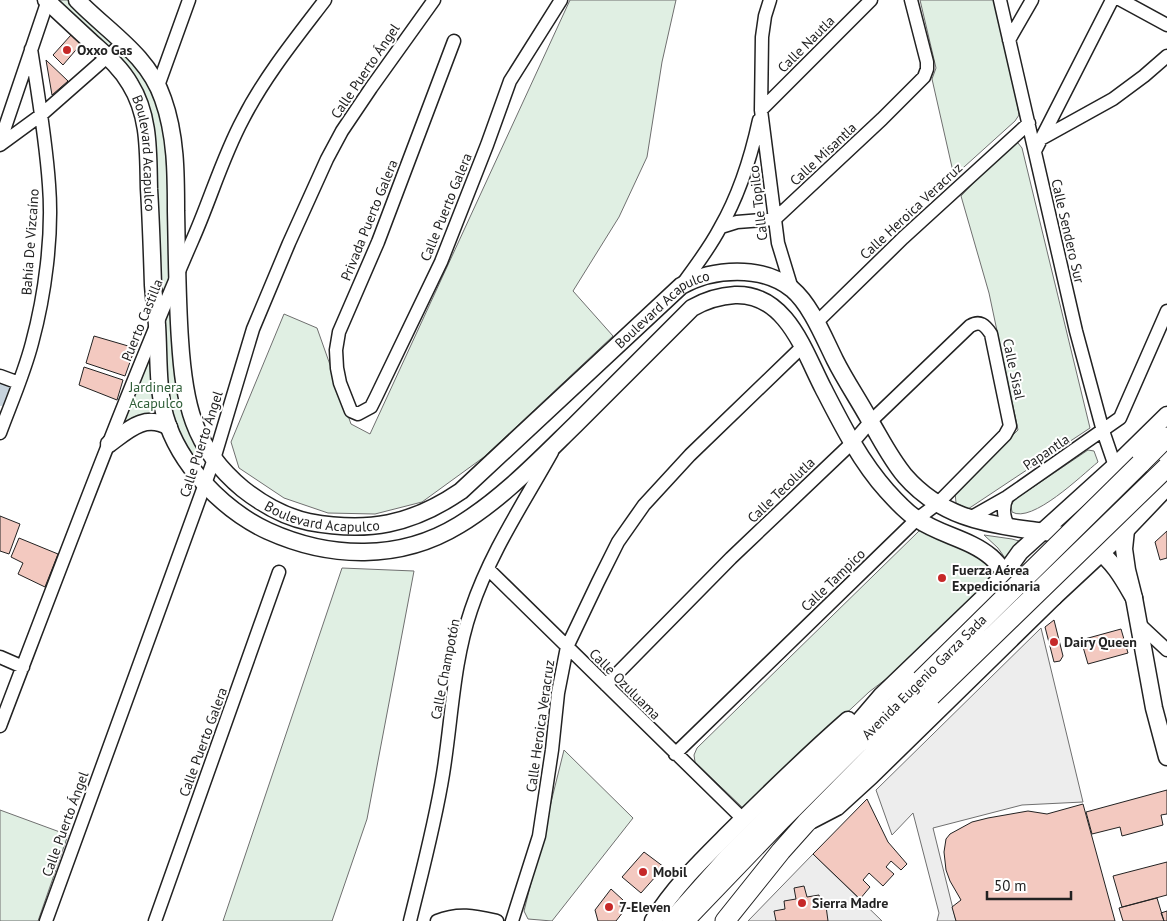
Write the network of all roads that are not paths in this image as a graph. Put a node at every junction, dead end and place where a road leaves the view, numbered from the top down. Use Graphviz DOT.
graph roads {
  1 [pos="189,0"];
  2 [pos="324,0"];
  3 [pos="434,0"];
  4 [pos="561,0"];
  5 [pos="770,0"];
  6 [pos="871,0"];
  7 [pos="911,0"];
  8 [pos="1000,0"];
  9 [pos="1032,0"];
  10 [pos="1112,0"];
  11 [pos="1121,0"];
  12 [pos="47,1"];
  13 [pos="79,1"];
  14 [pos="1167,25"];
  15 [pos="1009,40"];
  16 [pos="454,41"];
  17 [pos="124,42"];
  18 [pos="31,49"];
  19 [pos="108,56"];
  20 [pos="1167,56"];
  21 [pos="158,86"];
  22 [pos="761,110"];
  23 [pos="41,115"];
  24 [pos="1029,123"];
  25 [pos="0,144"];
  26 [pos="1037,146"];
  27 [pos="174,158"];
  28 [pos="148,161"];
  29 [pos="775,219"];
  30 [pos="721,227"];
  31 [pos="707,251"];
  32 [pos="178,273"];
  33 [pos="716,273"];
  34 [pos="681,286"];
  35 [pos="792,289"];
  36 [pos="737,295"];
  37 [pos="1167,311"];
  38 [pos="157,322"];
  39 [pos="816,323"];
  40 [pos="981,323"];
  41 [pos="803,346"];
  42 [pos="0,376"];
  43 [pos="19,383"];
  44 [pos="351,411"];
  45 [pos="1167,415"];
  46 [pos="871,421"];
  47 [pos="1010,426"];
  48 [pos="169,427"];
  49 [pos="1103,431"];
  50 [pos="0,433"];
  51 [pos="1167,437"];
  52 [pos="559,440"];
  53 [pos="853,442"];
  54 [pos="110,444"];
  55 [pos="214,459"];
  56 [pos="1167,467"];
  57 [pos="1110,470"];
  58 [pos="204,484"];
  59 [pos="1165,490"];
  60 [pos="1088,491"];
  61 [pos="1007,497"];
  62 [pos="937,504"];
  63 [pos="970,518"];
  64 [pos="917,519"];
  65 [pos="1012,528"];
  66 [pos="1043,532"];
  67 [pos="1121,534"];
  68 [pos="1066,535"];
  69 [pos="1101,553"];
  70 [pos="1086,566"];
  71 [pos="488,569"];
  72 [pos="279,572"];
  73 [pos="1005,573"];
  74 [pos="1054,596"];
  75 [pos="984,597"];
  76 [pos="1134,598"];
  77 [pos="1138,624"];
  78 [pos="1018,633"];
  79 [pos="567,647"];
  80 [pos="1167,650"];
  81 [pos="0,657"];
  82 [pos="23,667"];
  83 [pos="606,685"];
  84 [pos="882,695"];
  85 [pos="0,726"];
  86 [pos="675,754"];
  87 [pos="1167,757"];
  88 [pos="743,819"];
  89 [pos="806,823"];
  90 [pos="723,880"];
  91 [pos="730,917"];
  92 [pos="46,921"];
  93 [pos="154,921"];
  94 [pos="410,921"];
  95 [pos="437,921"];
  96 [pos="497,921"];
  97 [pos="512,921"];
  98 [pos="654,921"];
  99 [pos="670,921"];
  100 [pos="684,921"];
  101 [pos="701,921"];
  1 -- 21 [label="street"];
  2 -- 32 [label="street, Puerto Castilla"];
  3 -- 55 [label="street, Calle Puerto Ángel"];
  4 -- 44 [label="street, Calle Puerto Galera"];
  5 -- 22 [label="street, Calle Topilco"];
  6 -- 22 [label="street, Calle Nautla"];
  7 -- 29 [label="street, Calle Misantla"];
  8 -- 15 [label="street, Calle Sendero Sur"];
  9 -- 15 [label="street"];
  10 -- 26 [label="street"];
  11 -- 14 [label="street"];
  12 -- 18 [label="street"];
  12 -- 19 [label="main road, Boulevard Acapulco"];
  13 -- 17 [label="main road, Boulevard Acapulco"];
  15 -- 24 [label="street, Calle Sendero Sur"];
  16 -- 44 [label="street, Privada Puerto Galera"];
  17 -- 19 [label="street"];
  17 -- 21 [label="main road, Boulevard Acapulco"];
  18 -- 23 [label="street, Bahía De Vizcaíno"];
  18 -- 25 [label="street"];
  19 -- 23 [label="street"];
  19 -- 28 [label="main road, Boulevard Acapulco"];
  20 -- 26 [label="street"];
  21 -- 27 [label="main road, Boulevard Acapulco"];
  22 -- 29 [label="street, Calle Topilco"];
  22 -- 30 [label="street, Calle Topilco"];
  23 -- 25 [label="street"];
  23 -- 43 [label="street, Bahía De Vizcaíno"];
  24 -- 26 [label="street, Calle Sendero Sur"];
  24 -- 39 [label="street, Calle Heroica Veracruz"];
  26 -- 49 [label="street, Calle Sendero Sur"];
  27 -- 28 [label="main road"];
  27 -- 32 [label="main road, Boulevard Acapulco"];
  28 -- 38 [label="main road, Boulevard Acapulco"];
  29 -- 30 [label="street"];
  29 -- 35 [label="street, Calle Topilco"];
  30 -- 31 [label="street, Calle Topilco"];
  31 -- 33 [label="street"];
  31 -- 34 [label="street, Calle Topilco"];
  32 -- 38 [label="street, Puerto Castilla"];
  32 -- 55 [label="main road, Boulevard Acapulco"];
  33 -- 34 [label="main road, Boulevard Acapulco"];
  33 -- 35 [label="main road, Boulevard Acapulco"];
  33 -- 36 [label="main road"];
  34 -- 55 [label="main road, Boulevard Acapulco"];
  35 -- 39 [label="main road, Boulevard Acapulco"];
  36 -- 41 [label="main road, Boulevard Acapulco"];
  36 -- 52 [label="main road, Boulevard Acapulco"];
  37 -- 49 [label="street, Papantla"];
  38 -- 48 [label="main road, Boulevard Acapulco"];
  38 -- 54 [label="street, Puerto Castilla"];
  39 -- 46 [label="main road, Boulevard Acapulco"];
  40 -- 46 [label="street, Calle Tecolutla"];
  40 -- 47 [label="street, Calle Sisal"];
  41 -- 53 [label="main road, Boulevard Acapulco"];
  41 -- 79 [label="street, Calle Heroica Veracruz"];
  42 -- 43 [label="street"];
  43 -- 50 [label="street, Bahía De Vizcaíno"];
  45 -- 57 [label="main road"];
  46 -- 53 [label="street, Calle Tecolutla"];
  46 -- 62 [label="main road, Boulevard Acapulco"];
  47 -- 62 [label="street, Calle Tampico"];
  48 -- 54 [label="main road"];
  48 -- 58 [label="main road, Boulevard Acapulco"];
  49 -- 57 [label="street, Calle Sendero Sur"];
  49 -- 61 [label="street, Papantla"];
  51 -- 90 [label="highway, Avenida Eugenio Garza Sada, bridge"];
  52 -- 58 [label="main road, Boulevard Acapulco"];
  52 -- 71 [label="street, Calle Champotón"];
  53 -- 64 [label="main road, Boulevard Acapulco"];
  53 -- 83 [label="street, Calle Tecolutla"];
  54 -- 82 [label="street, Puerto Castilla"];
  55 -- 58 [label="street, Calle Puerto Ángel"];
  56 -- 89 [label="highway, Avenida Eugenio Garza Sada, bridge"];
  57 -- 60 [label="main road"];
  57 -- 65 [label="main road"];
  58 -- 92 [label="street, Calle Puerto Ángel"];
  59 -- 67 [label="main road"];
  60 -- 66 [label="main road"];
  60 -- 67 [label="main road"];
  61 -- 63 [label="street, Papantla"];
  61 -- 65 [label="street"];
  62 -- 63 [label="main road, Boulevard Acapulco"];
  62 -- 64 [label="street, Calle Tampico"];
  63 -- 65 [label="main road, Boulevard Acapulco"];
  64 -- 73 [label="main road, Boulevard Acapulco"];
  64 -- 86 [label="street, Calle Tampico"];
  65 -- 66 [label="main road, Boulevard Acapulco"];
  66 -- 68 [label="main road"];
  66 -- 73 [label="main road"];
  67 -- 69 [label="main road"];
  67 -- 76 [label="main road"];
  68 -- 69 [label="main road"];
  68 -- 70 [label="main road"];
  69 -- 70 [label="main road"];
  69 -- 76 [label="main road"];
  70 -- 74 [label="main road"];
  71 -- 79 [label="street, Calle Ozuluama"];
  71 -- 94 [label="street, Calle Champotón"];
  72 -- 93 [label="street, Calle Puerto Galera"];
  73 -- 74 [label="main road"];
  73 -- 75 [label="main road"];
  74 -- 78 [label="main road"];
  75 -- 78 [label="main road"];
  75 -- 84 [label="main road"];
  76 -- 77 [label="main road"];
  77 -- 80 [label="street"];
  77 -- 87 [label="main road"];
  78 -- 89 [label="main road"];
  79 -- 83 [label="street, Calle Ozuluama"];
  79 -- 97 [label="street, Calle Heroica Veracruz"];
  81 -- 82 [label="street"];
  82 -- 85 [label="street, Puerto Castilla"];
  83 -- 86 [label="street, Calle Ozuluama"];
  84 -- 88 [label="main road"];
  84 -- 99 [label="main road"];
  86 -- 88 [label="street, Calle Ozuluama"];
  88 -- 98 [label="main road"];
  89 -- 91 [label="highway, Avenida Eugenio Garza Sada"];
  90 -- 100 [label="highway, Avenida Eugenio Garza Sada"];
  90 -- 101 [label="highway"];
  95 -- 96 [label="street"];
}
